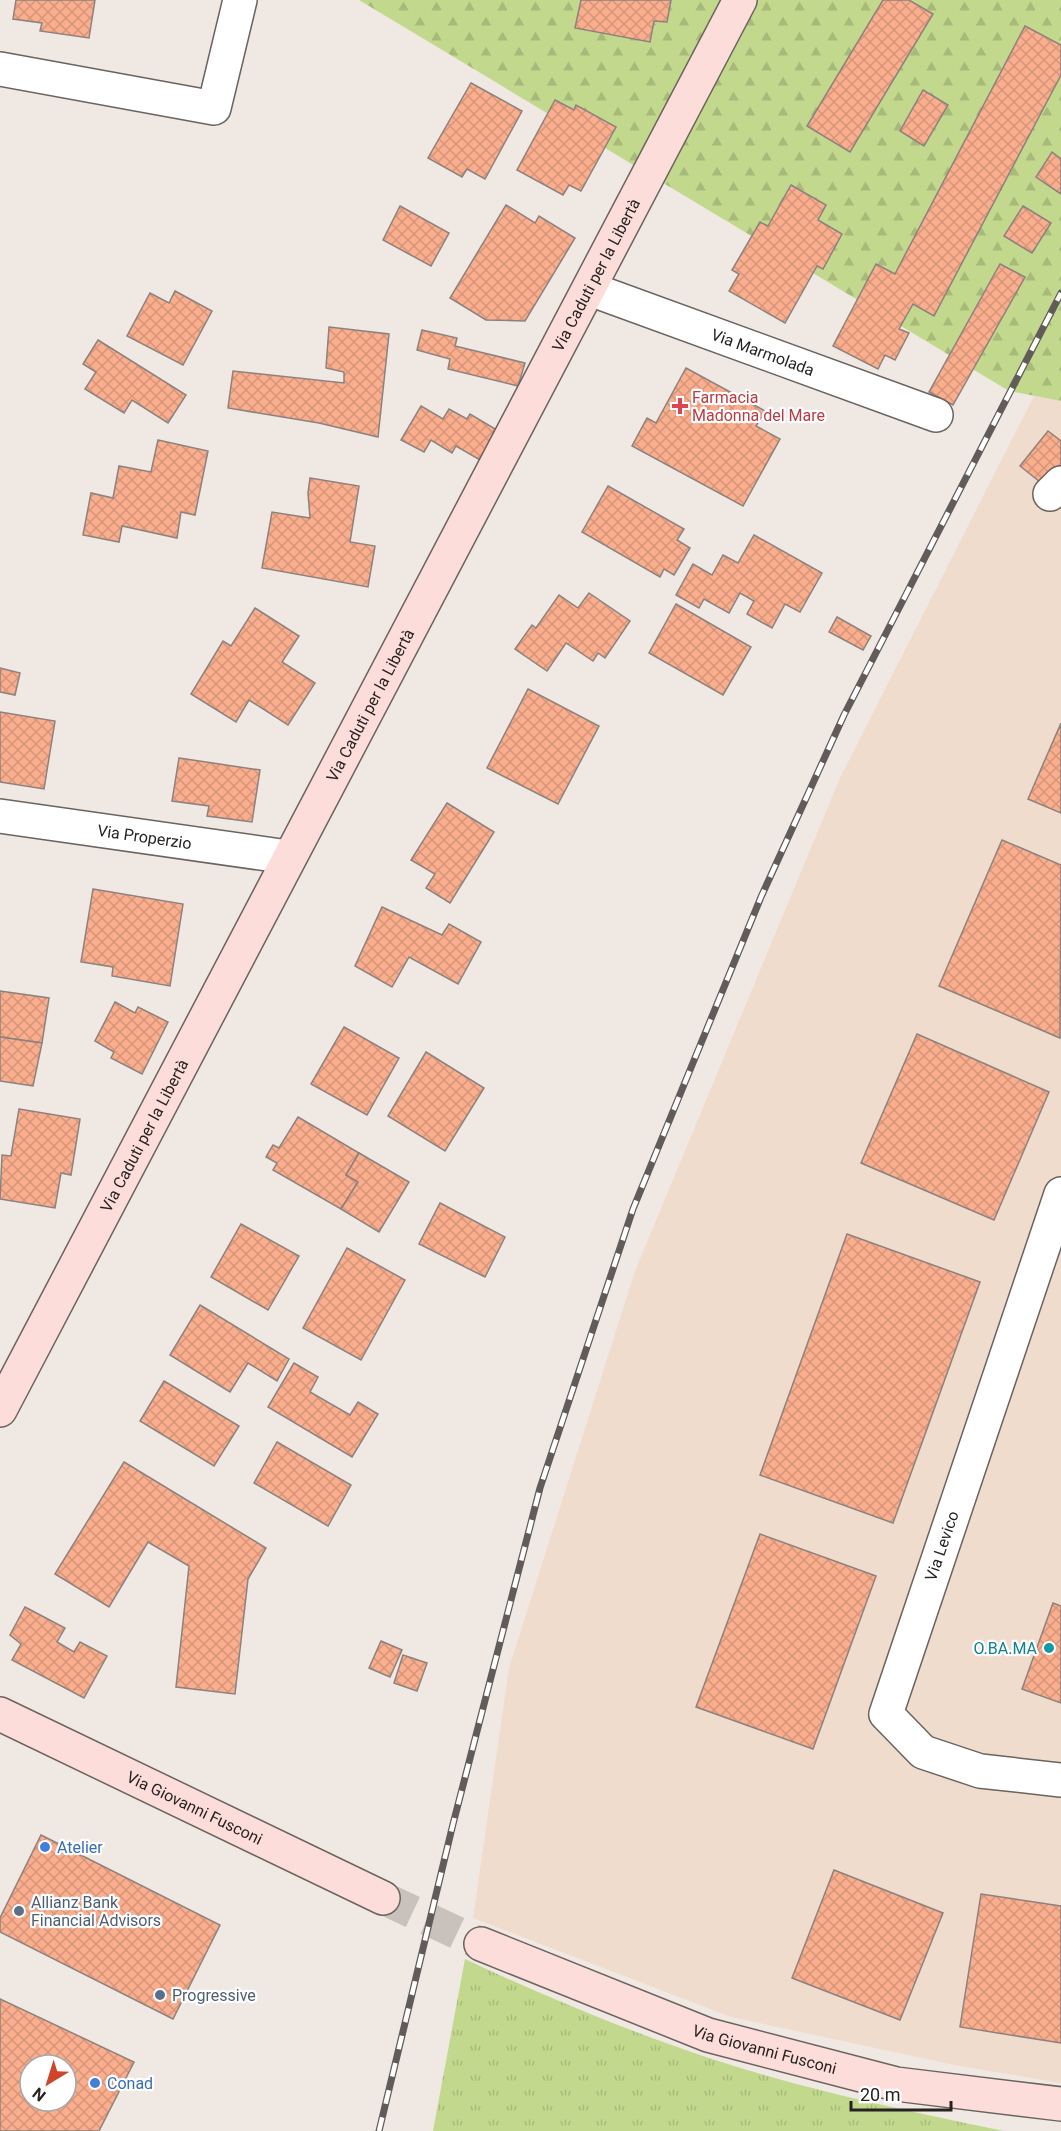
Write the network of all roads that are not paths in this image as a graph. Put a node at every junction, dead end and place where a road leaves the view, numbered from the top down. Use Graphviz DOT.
graph roads {
  1 [pos="240,0"];
  2 [pos="740,0"];
  3 [pos="0,69"];
  4 [pos="590,289"];
  5 [pos="936,415"];
  6 [pos="0,816"];
  7 [pos="288,857"];
  8 [pos="1061,1194"];
  9 [pos="0,1410"];
  10 [pos="2,1713"];
  11 [pos="1061,1780"];
  12 [pos="383,1898"];
  13 [pos="481,1944"];
  14 [pos="1061,2104"];
  1 -- 3 [label="street"];
  2 -- 4 [label="street, Via Caduti per la Libertà"];
  4 -- 5 [label="street, Via Marmolada"];
  4 -- 7 [label="street, Via Caduti per la Libertà"];
  6 -- 7 [label="street, Via Properzio"];
  7 -- 9 [label="street, Via Caduti per la Libertà"];
  8 -- 11 [label="street, Via Levico"];
  10 -- 12 [label="street, Via Giovanni Fusconi"];
  13 -- 14 [label="street, Via Giovanni Fusconi"];
}
